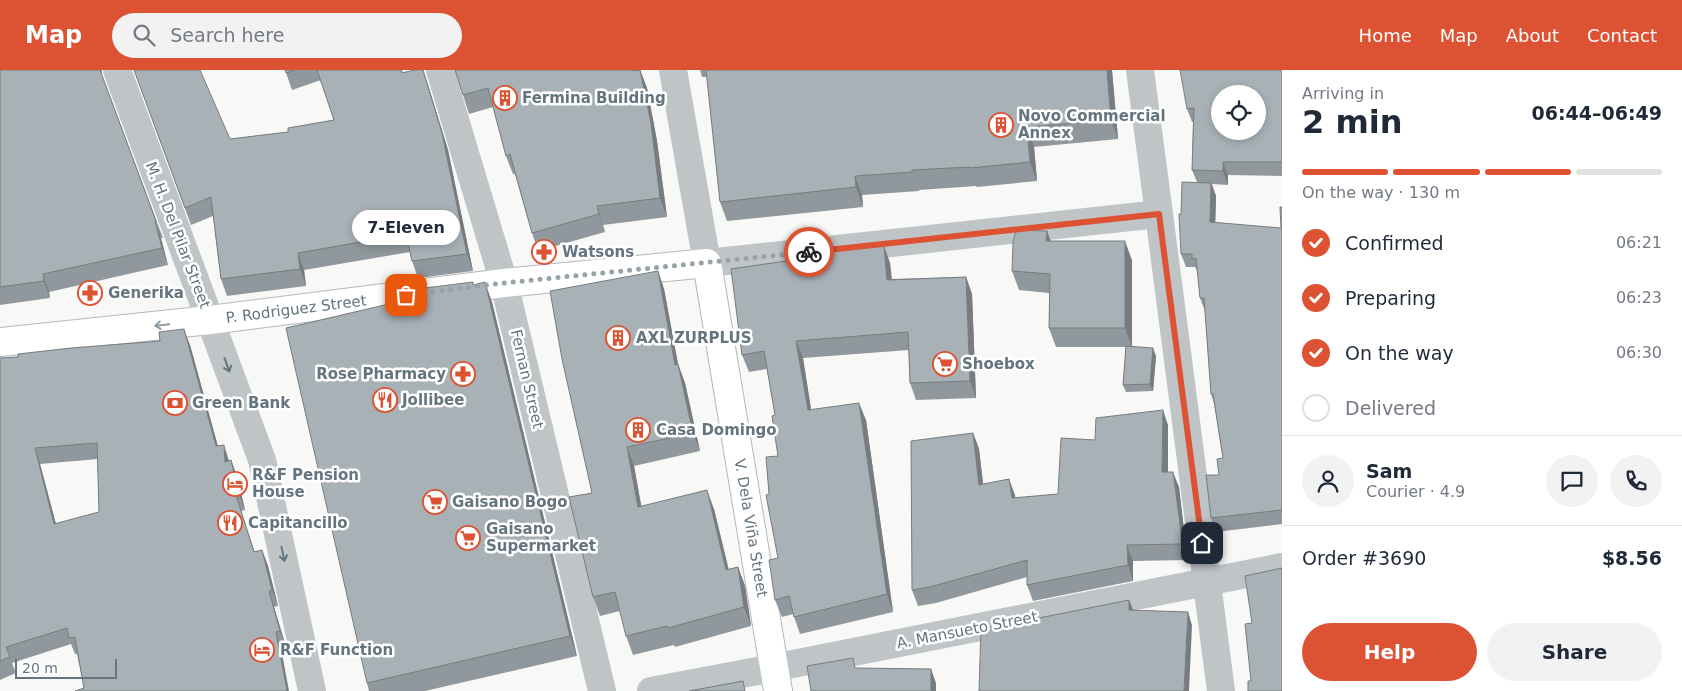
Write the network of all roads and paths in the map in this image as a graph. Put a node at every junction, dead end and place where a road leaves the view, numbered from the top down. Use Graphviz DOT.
graph roads {
  1 [pos="116,70"];
  2 [pos="440,70"];
  3 [pos="673,70"];
  4 [pos="1140,70"];
  5 [pos="1159,214"];
  6 [pos="707,263"];
  7 [pos="504,283"];
  8 [pos="210,320"];
  9 [pos="0,342"];
  10 [pos="1282,566"];
  11 [pos="1207,582"];
  12 [pos="776,680"];
  13 [pos="312,691"];
  14 [pos="602,691"];
  15 [pos="651,691"];
  16 [pos="1222,691"];
  1 -- 8 [label="street, M. H. Del Pilar Street"];
  2 -- 7 [label="street, Fernan Street"];
  3 -- 6 [label="street, V. Dela Viña Street"];
  4 -- 5 [label="street"];
  5 -- 6 [label="street, P. Rodriguez Street"];
  5 -- 11 [label="street"];
  6 -- 7 [label="main road, P. Rodriguez Street"];
  6 -- 12 [label="main road, V. Dela Viña Street"];
  7 -- 8 [label="main road, P. Rodriguez Street"];
  7 -- 14 [label="street, Fernan Street"];
  8 -- 9 [label="main road, P. Rodriguez Street, one-way"];
  8 -- 13 [label="street, M. H. Del Pilar Street, one-way"];
  10 -- 11 [label="street, A. Mansueto Street"];
  11 -- 12 [label="street, A. Mansueto Street"];
  11 -- 16 [label="street"];
  12 -- 15 [label="street, A. Mansueto Street"];
}
